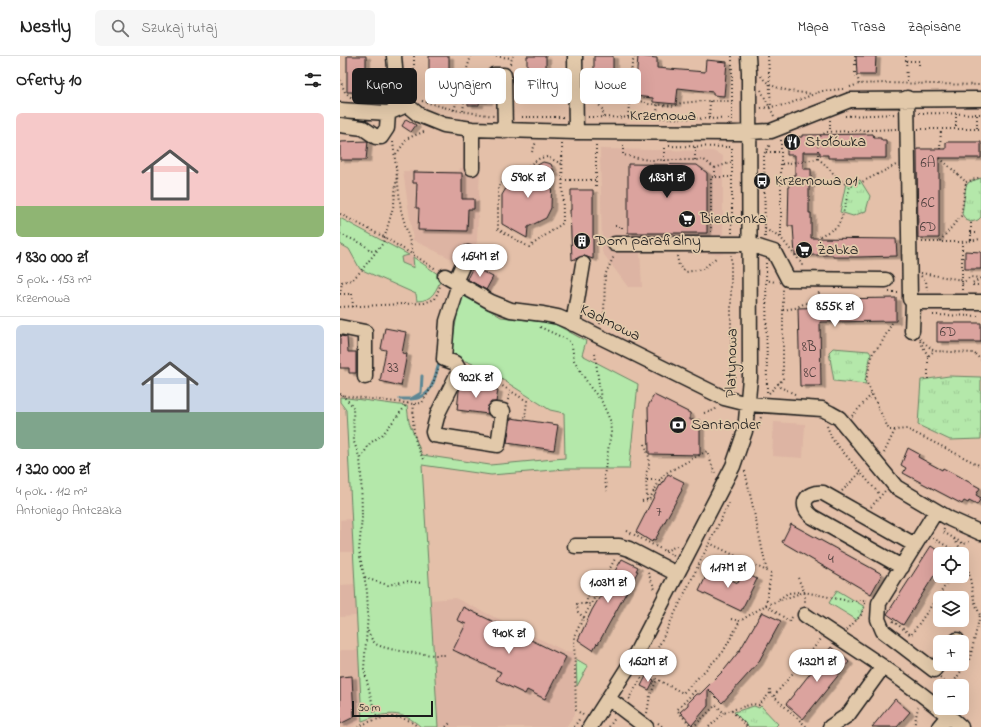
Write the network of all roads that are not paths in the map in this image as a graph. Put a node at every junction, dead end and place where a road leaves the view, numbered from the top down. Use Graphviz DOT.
graph roads {
  1 [pos="394,56"];
  2 [pos="575,56"];
  3 [pos="748,56"];
  4 [pos="395,68"];
  5 [pos="907,98"];
  6 [pos="981,99"];
  7 [pos="405,104"];
  8 [pos="414,104"];
  9 [pos="505,104"];
  10 [pos="340,110"];
  11 [pos="388,113"];
  12 [pos="340,125"];
  13 [pos="472,129"];
  14 [pos="505,131"];
  15 [pos="576,132"];
  16 [pos="750,132"];
  17 [pos="472,168"];
  18 [pos="749,244"];
  19 [pos="617,245"];
  20 [pos="468,253"];
  21 [pos="583,264"];
  22 [pos="453,280"];
  23 [pos="886,286"];
  24 [pos="911,297"];
  25 [pos="981,302"];
  26 [pos="573,324"];
  27 [pos="340,327"];
  28 [pos="912,331"];
  29 [pos="365,377"];
  30 [pos="748,404"];
  31 [pos="495,410"];
  32 [pos="936,511"];
  33 [pos="981,533"];
  34 [pos="915,545"];
  35 [pos="575,546"];
  36 [pos="902,568"];
  37 [pos="677,574"];
  38 [pos="805,615"];
  39 [pos="882,668"];
  40 [pos="933,669"];
  41 [pos="609,699"];
  42 [pos="933,704"];
  43 [pos="949,715"];
  44 [pos="649,723"];
  45 [pos="590,727"];
  46 [pos="830,727"];
  47 [pos="939,727"];
  48 [pos="961,727"];
  1 -- 4 [label="street, Krzemowa"];
  2 -- 15 [label="street"];
  3 -- 16 [label="street, Platynowa"];
  5 -- 6 [label="street, Krzemowa"];
  5 -- 16 [label="street, Krzemowa"];
  5 -- 24 [label="street"];
  7 -- 11 [label="street"];
  8 -- 13 [label="street, Krzemowa"];
  9 -- 14 [label="street"];
  10 -- 11 [label="street"];
  11 -- 12 [label="street"];
  13 -- 14 [label="street, Krzemowa"];
  13 -- 17 [label="street"];
  14 -- 15 [label="street, Krzemowa"];
  15 -- 16 [label="street, Krzemowa"];
  16 -- 18 [label="street, Platynowa"];
  18 -- 19 [label="street"];
  18 -- 23 [label="street"];
  18 -- 30 [label="street, Platynowa"];
  20 -- 22 [label="street"];
  21 -- 26 [label="street"];
  22 -- 26 [label="street, Kadmowa"];
  22 -- 31 [label="street"];
  24 -- 25 [label="street"];
  24 -- 28 [label="street"];
  26 -- 30 [label="street, Kadmowa"];
  27 -- 29 [label="street"];
  30 -- 32 [label="street, Kadmowa"];
  30 -- 37 [label="street, Platynowa"];
  32 -- 33 [label="street"];
  32 -- 34 [label="street"];
  34 -- 36 [label="street"];
  34 -- 36 [label="street"];
  35 -- 37 [label="street"];
  36 -- 40 [label="street"];
  37 -- 41 [label="street, Platynowa"];
  38 -- 39 [label="street"];
  39 -- 42 [label="street"];
  39 -- 46 [label="street"];
  41 -- 44 [label="street"];
  41 -- 45 [label="street, Platynowa"];
  43 -- 47 [label="street"];
  43 -- 48 [label="street"];
}
